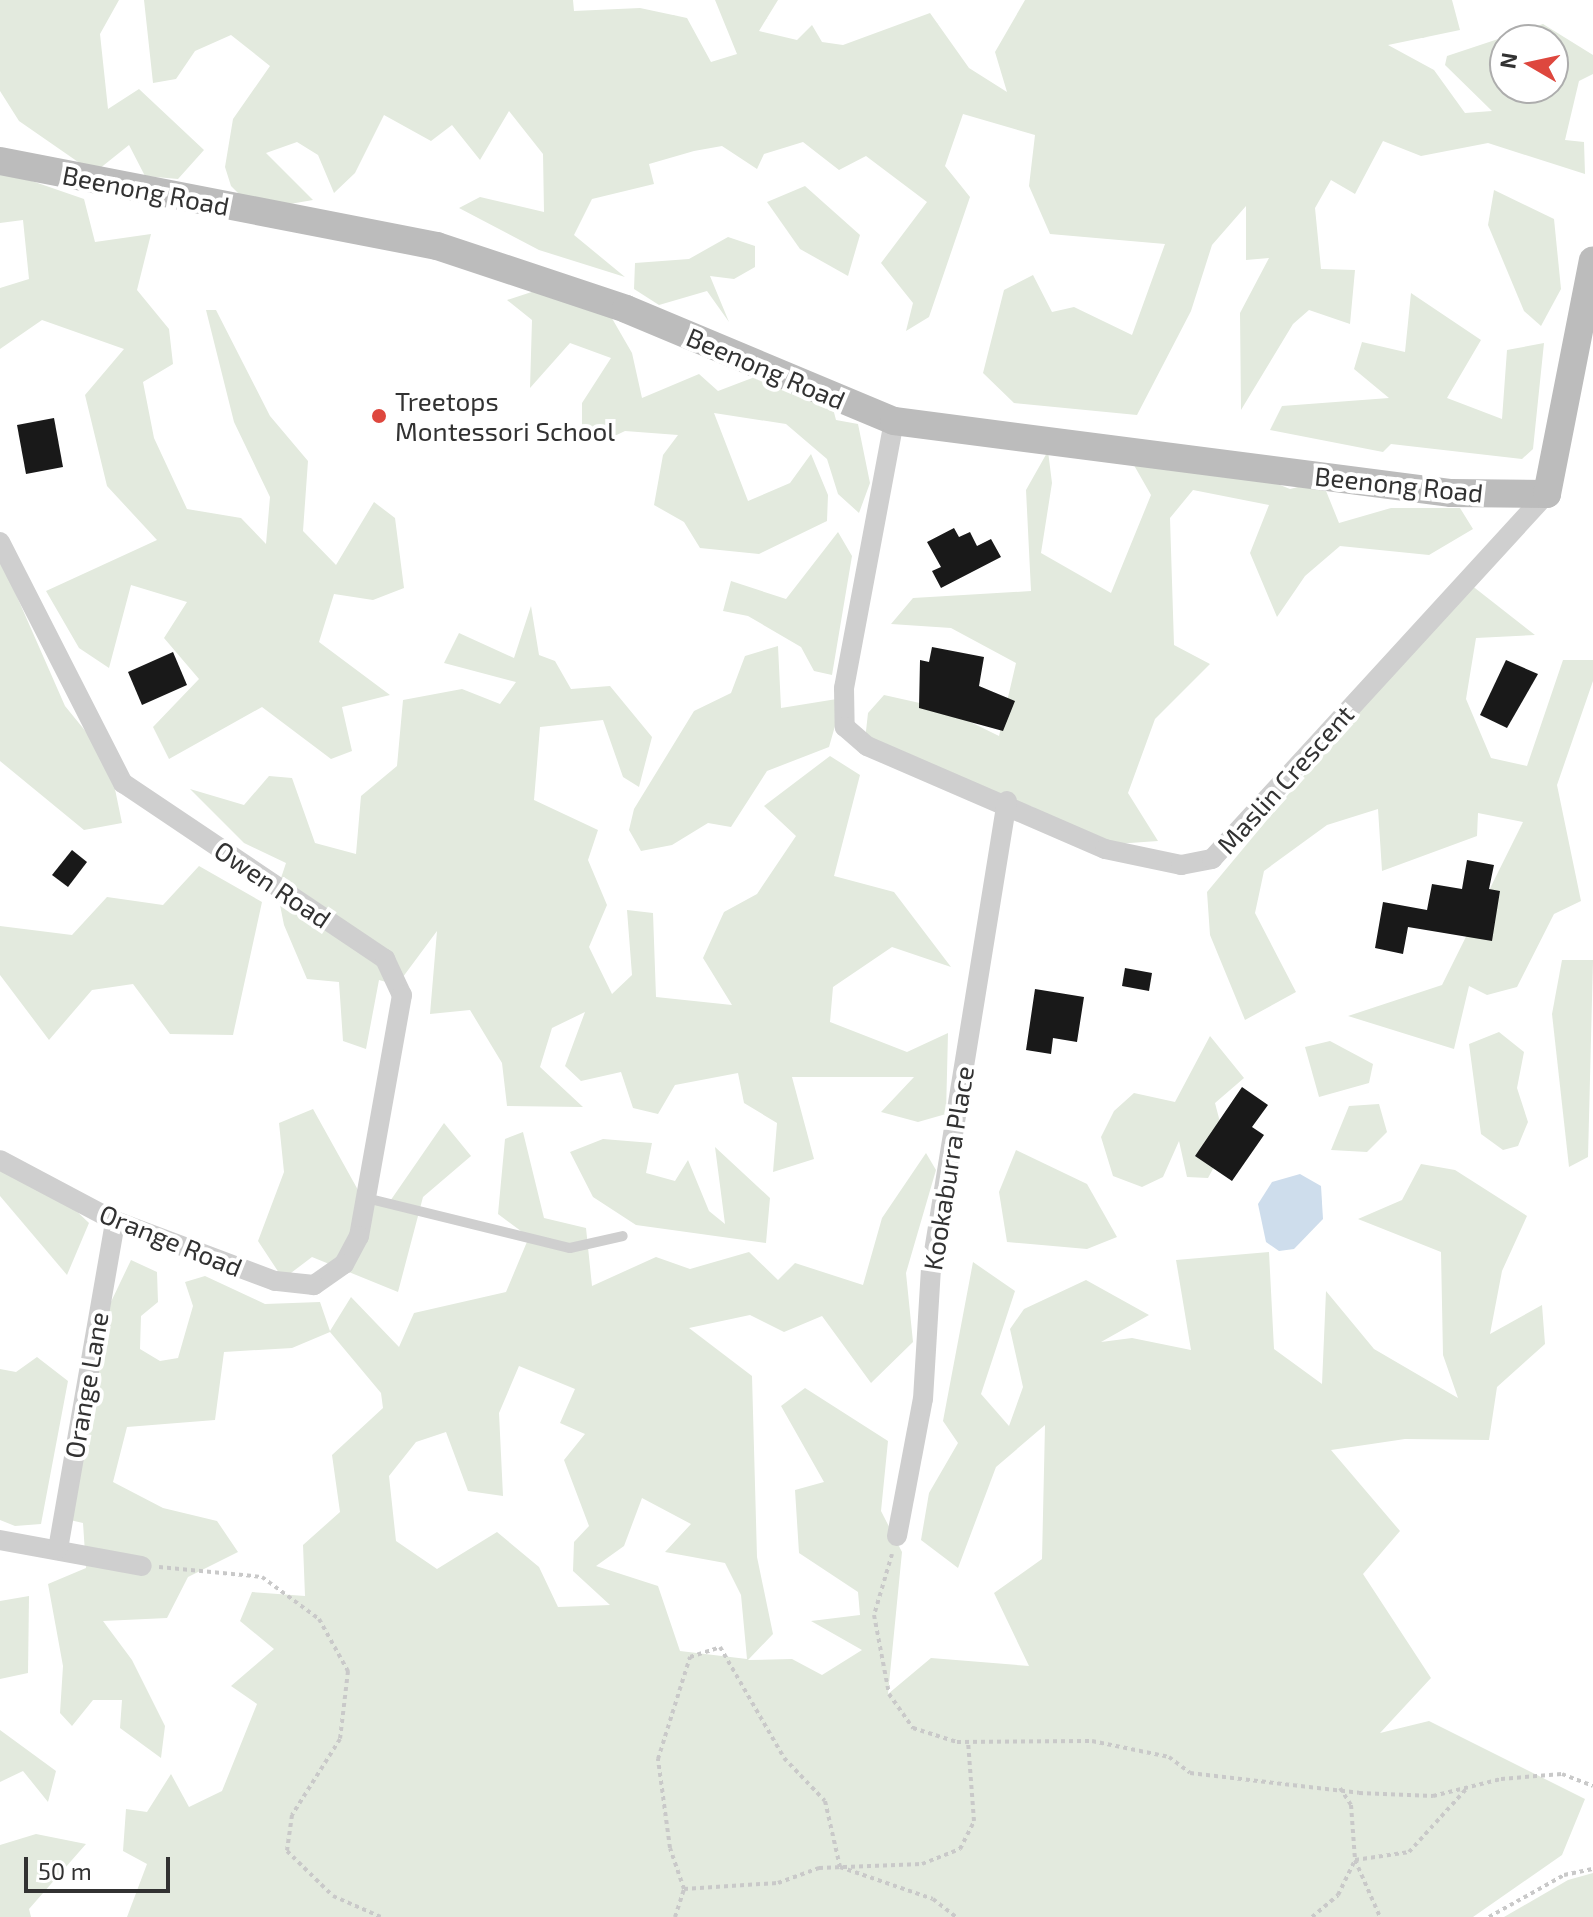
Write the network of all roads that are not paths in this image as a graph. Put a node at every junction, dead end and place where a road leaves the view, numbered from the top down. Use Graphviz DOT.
graph roads {
  1 [pos="0,161"];
  2 [pos="1593,260"];
  3 [pos="894,421"];
  4 [pos="1547,494"];
  5 [pos="0,542"];
  6 [pos="1007,801"];
  7 [pos="0,1160"];
  8 [pos="366,1198"];
  9 [pos="115,1221"];
  10 [pos="623,1236"];
  11 [pos="344,1264"];
  12 [pos="897,1536"];
  13 [pos="0,1540"];
  14 [pos="58,1549"];
  15 [pos="142,1566"];
  1 -- 3 [label="street, Beenong Road"];
  2 -- 4 [label="street"];
  3 -- 4 [label="street, Beenong Road"];
  3 -- 6 [label="street, Maslin Crescent"];
  4 -- 6 [label="street, Maslin Crescent"];
  5 -- 8 [label="street, Owen Road"];
  6 -- 12 [label="street, Kookaburra Place"];
  7 -- 9 [label="street, Orange Road"];
  8 -- 10 [label="lane"];
  8 -- 11 [label="street, Owen Road"];
  9 -- 11 [label="street, Orange Road"];
  9 -- 14 [label="street, Orange Lane"];
  13 -- 14 [label="street"];
  14 -- 15 [label="street"];
}
